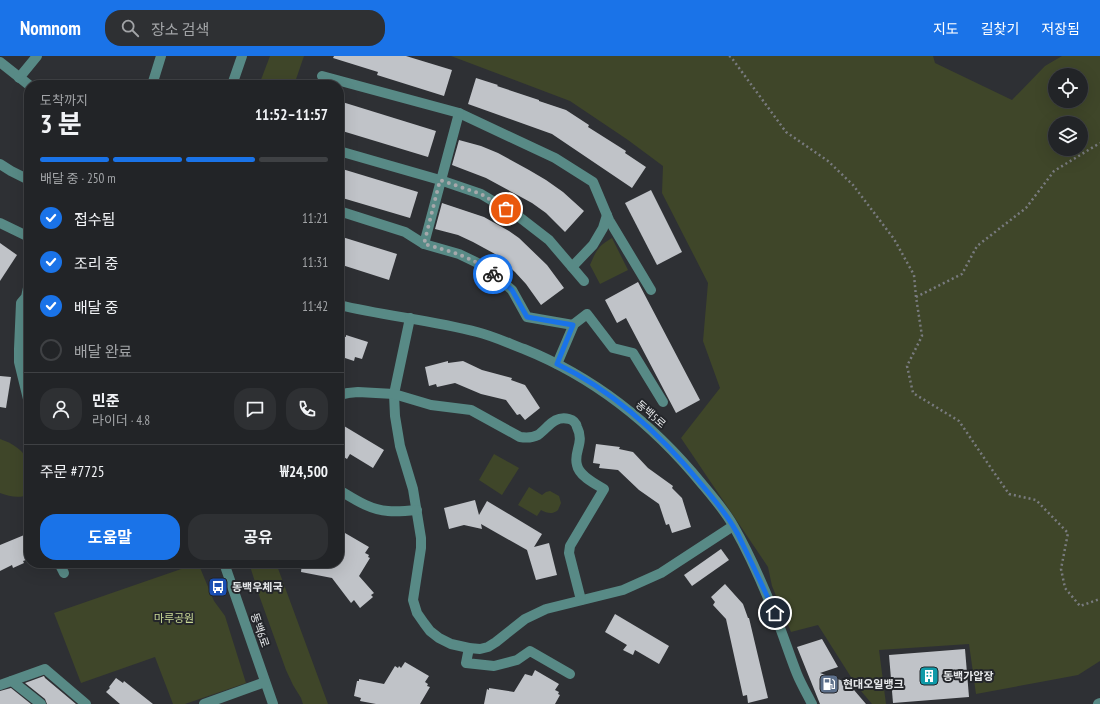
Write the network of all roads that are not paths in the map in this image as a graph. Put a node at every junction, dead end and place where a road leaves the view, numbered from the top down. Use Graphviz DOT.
graph roads {
  1 [pos="38,56"];
  2 [pos="162,56"];
  3 [pos="242,56"];
  4 [pos="0,62"];
  5 [pos="322,76"];
  6 [pos="19,78"];
  7 [pos="154,80"];
  8 [pos="234,80"];
  9 [pos="337,80"];
  10 [pos="24,82"];
  11 [pos="344,82"];
  12 [pos="459,113"];
  13 [pos="344,152"];
  14 [pos="0,164"];
  15 [pos="24,178"];
  16 [pos="440,180"];
  17 [pos="344,213"];
  18 [pos="607,215"];
  19 [pos="0,223"];
  20 [pos="24,235"];
  21 [pos="424,244"];
  22 [pos="572,267"];
  23 [pos="584,281"];
  24 [pos="651,290"];
  25 [pos="24,299"];
  26 [pos="344,306"];
  27 [pos="410,318"];
  28 [pos="573,325"];
  29 [pos="557,364"];
  30 [pos="24,382"];
  31 [pos="344,394"];
  32 [pos="394,394"];
  33 [pos="663,402"];
  34 [pos="344,493"];
  35 [pos="417,510"];
  36 [pos="733,526"];
  37 [pos="62,568"];
  38 [pos="226,568"];
  39 [pos="64,573"];
  40 [pos="580,600"];
  41 [pos="469,648"];
  42 [pos="570,674"];
  43 [pos="12,681"];
  44 [pos="265,682"];
  45 [pos="0,685"];
  46 [pos="41,704"];
  47 [pos="86,704"];
  48 [pos="204,704"];
  49 [pos="274,704"];
  50 [pos="812,704"];
  1 -- 6 [label="street"];
  2 -- 7 [label="street"];
  3 -- 8 [label="street"];
  4 -- 6 [label="street"];
  5 -- 9 [label="street"];
  6 -- 10 [label="street"];
  11 -- 12 [label="street"];
  12 -- 16 [label="street"];
  12 -- 18 [label="street"];
  13 -- 16 [label="street"];
  14 -- 15 [label="street"];
  16 -- 21 [label="street"];
  16 -- 22 [label="street"];
  17 -- 21 [label="street"];
  18 -- 22 [label="street"];
  18 -- 24 [label="street"];
  19 -- 20 [label="street"];
  21 -- 28 [label="street"];
  22 -- 23 [label="street"];
  25 -- 30 [label="street"];
  26 -- 27 [label="street, 동백5로"];
  27 -- 29 [label="street, 동백5로"];
  27 -- 32 [label="street"];
  28 -- 29 [label="street"];
  28 -- 33 [label="street"];
  29 -- 36 [label="street, 동백5로"];
  31 -- 32 [label="street"];
  32 -- 35 [label="street"];
  32 -- 40 [label="street"];
  34 -- 35 [label="street"];
  35 -- 41 [label="street"];
  36 -- 40 [label="street"];
  36 -- 50 [label="street, 동백5로"];
  37 -- 39 [label="street"];
  38 -- 44 [label="street, 동백6로"];
  40 -- 41 [label="street"];
  41 -- 42 [label="street"];
  43 -- 45 [label="street"];
  43 -- 46 [label="street"];
  43 -- 47 [label="street"];
  44 -- 48 [label="street"];
  44 -- 49 [label="street, 동백6로"];
}
